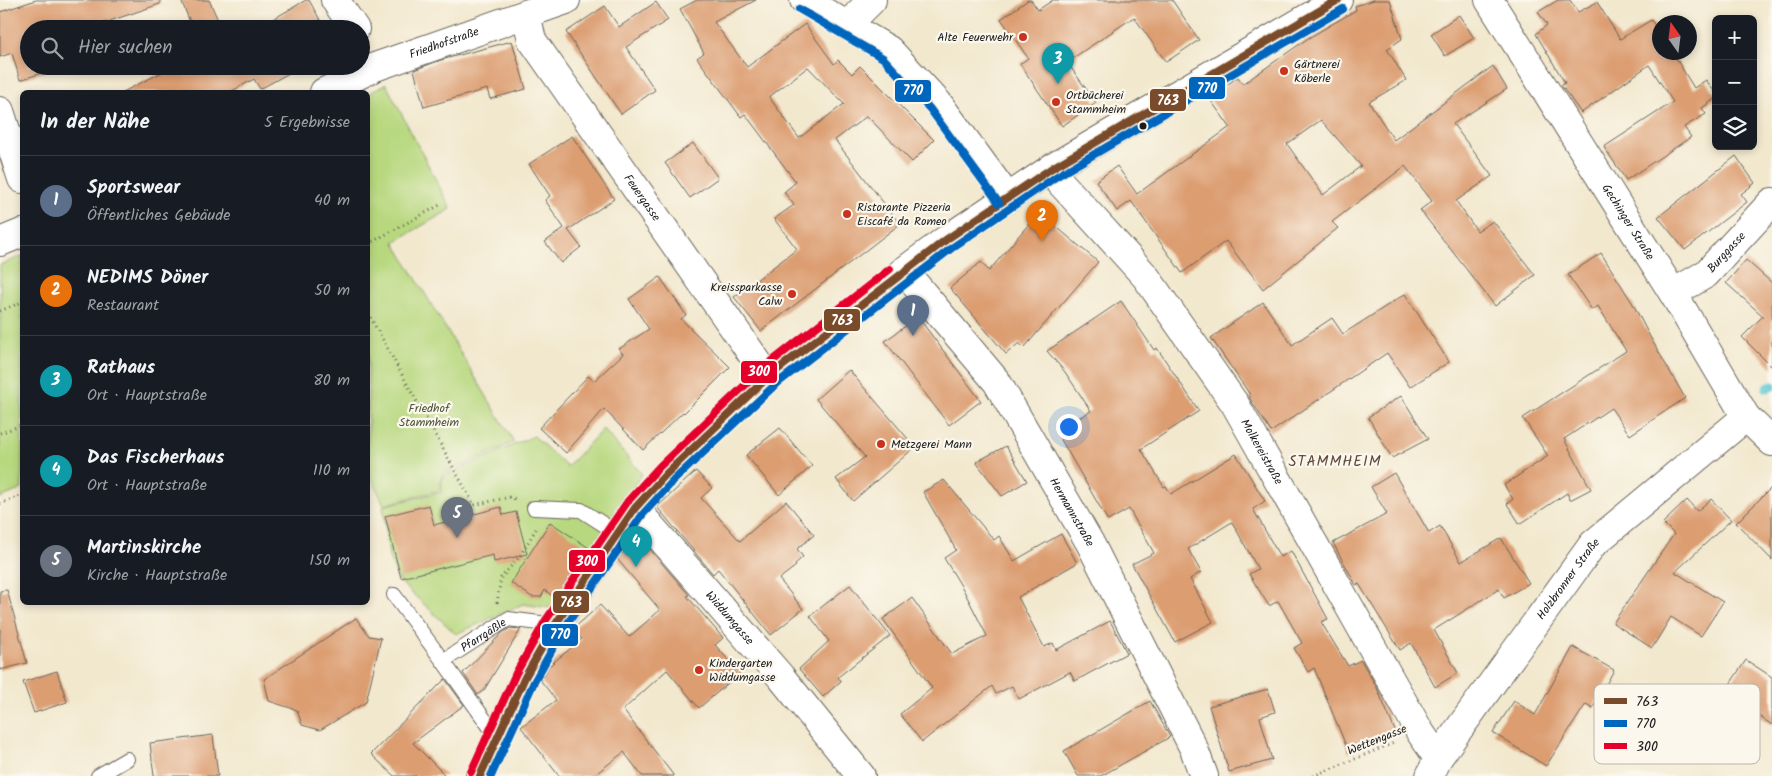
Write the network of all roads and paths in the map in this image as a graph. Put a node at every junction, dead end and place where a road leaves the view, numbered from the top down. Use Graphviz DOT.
graph roads {
  1 [pos="335,0"];
  2 [pos="566,0"];
  3 [pos="804,0"];
  4 [pos="872,0"];
  5 [pos="1338,0"];
  6 [pos="1488,0"];
  7 [pos="526,14"];
  8 [pos="349,20"];
  9 [pos="849,27"];
  10 [pos="370,57"];
  11 [pos="375,67"];
  12 [pos="370,69"];
  13 [pos="359,75"];
  14 [pos="328,90"];
  15 [pos="0,111"];
  16 [pos="1052,168"];
  17 [pos="20,173"];
  18 [pos="1007,197"];
  19 [pos="1772,202"];
  20 [pos="440,205"];
  21 [pos="20,234"];
  22 [pos="0,242"];
  23 [pos="370,243"];
  24 [pos="904,270"];
  25 [pos="1673,293"];
  26 [pos="20,303"];
  27 [pos="0,311"];
  28 [pos="370,317"];
  29 [pos="768,377"];
  30 [pos="1746,417"];
  31 [pos="20,426"];
  32 [pos="0,433"];
  33 [pos="1772,442"];
  34 [pos="20,496"];
  35 [pos="0,504"];
  36 [pos="534,508"];
  37 [pos="635,508"];
  38 [pos="618,533"];
  39 [pos="394,595"];
  40 [pos="496,602"];
  41 [pos="555,626"];
  42 [pos="443,661"];
  43 [pos="1420,732"];
  44 [pos="498,737"];
  45 [pos="127,759"];
  46 [pos="1434,767"];
  47 [pos="98,776"];
  48 [pos="480,776"];
  49 [pos="861,776"];
  50 [pos="1204,776"];
  51 [pos="1313,776"];
  1 -- 8 [label="street"];
  2 -- 7 [label="street, Friedhofstraße"];
  3 -- 9 [label="street"];
  4 -- 9 [label="street"];
  5 -- 16 [label="street"];
  6 -- 25 [label="street, Gechinger Straße"];
  7 -- 11 [label="street, Friedhofstraße"];
  7 -- 29 [label="street, Feuergasse"];
  9 -- 18 [label="street"];
  10 -- 11 [label="street"];
  11 -- 12 [label="street, Friedhofstraße"];
  13 -- 14 [label="street, Friedhofstraße"];
  15 -- 17 [label="street"];
  16 -- 18 [label="street"];
  16 -- 43 [label="street, Molkereistraße"];
  18 -- 24 [label="street"];
  19 -- 25 [label="street, Burggasse"];
  20 -- 23 [label="path"];
  21 -- 22 [label="street"];
  24 -- 29 [label="street"];
  24 -- 50 [label="street, Hermannstraße"];
  25 -- 30 [label="street, Gechinger Straße"];
  26 -- 27 [label="path"];
  28 -- 36 [label="path"];
  29 -- 37 [label="street"];
  30 -- 33 [label="street, Gechinger Straße"];
  30 -- 46 [label="street, Holzbronner Straße"];
  31 -- 32 [label="path"];
  34 -- 35 [label="path"];
  36 -- 38 [label="lane"];
  36 -- 40 [label="path"];
  37 -- 38 [label="street"];
  37 -- 49 [label="street, Widdumgasse"];
  38 -- 41 [label="street"];
  39 -- 42 [label="lane"];
  41 -- 42 [label="lane, Pfarrgäßle"];
  41 -- 44 [label="street"];
  42 -- 44 [label="lane"];
  43 -- 46 [label="street, Molkereistraße"];
  43 -- 51 [label="path, Wettengasse"];
  44 -- 48 [label="street"];
  45 -- 47 [label="lane"];
}
